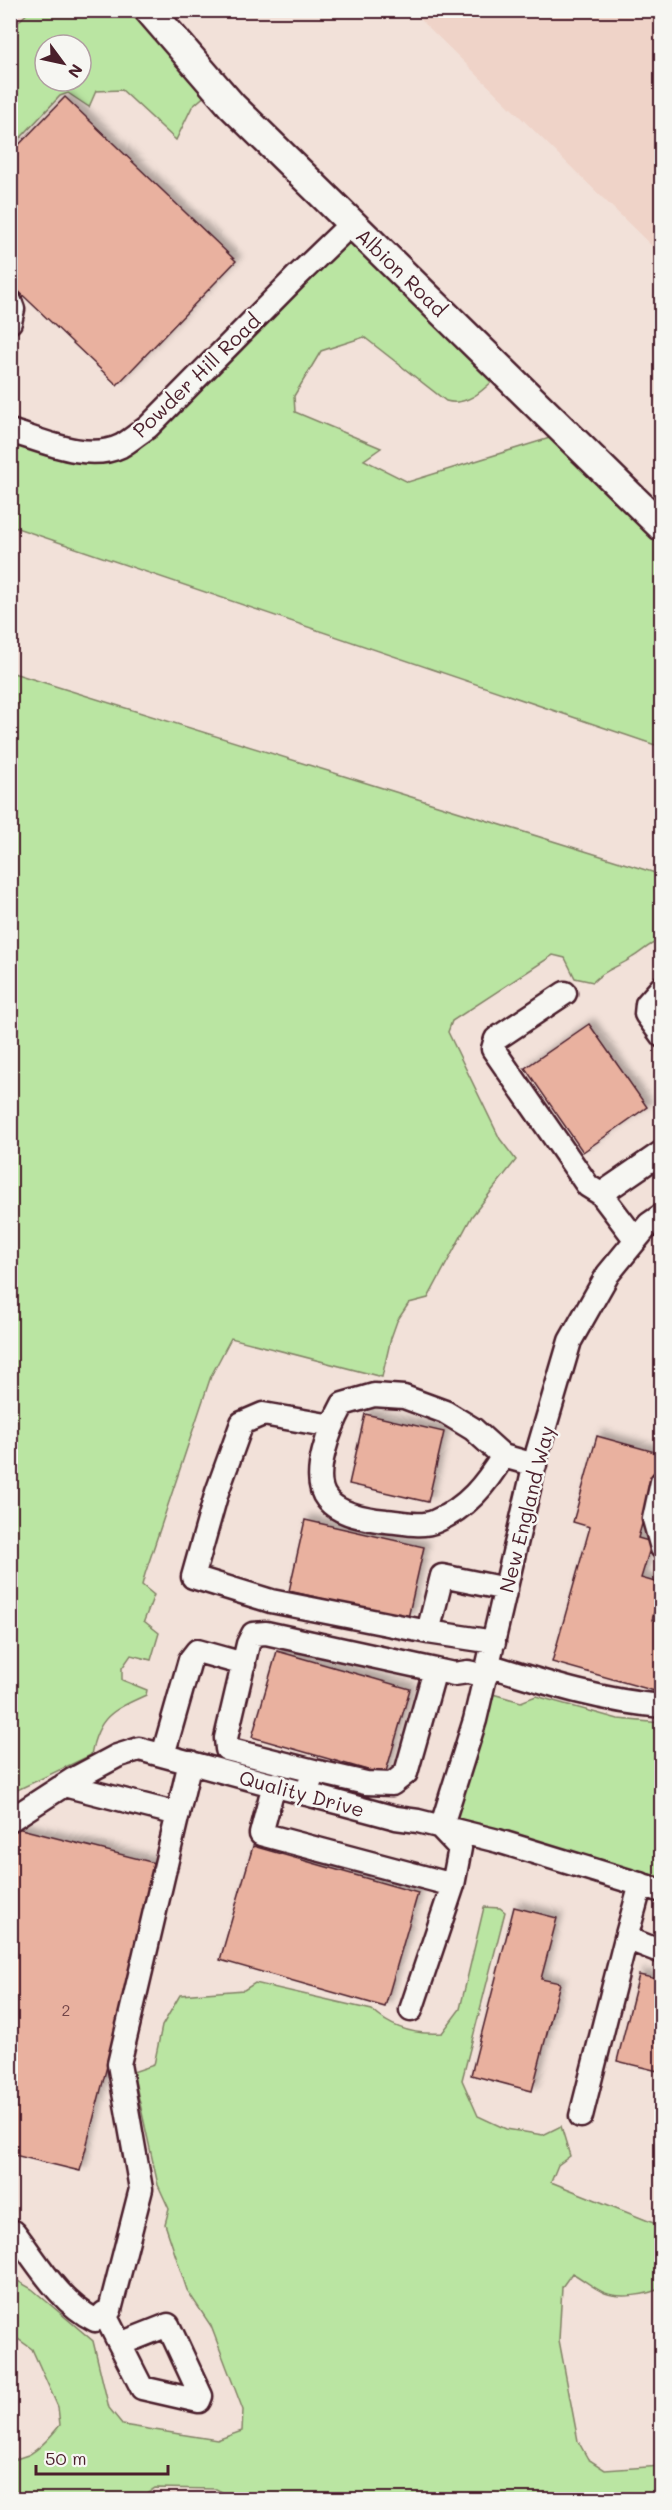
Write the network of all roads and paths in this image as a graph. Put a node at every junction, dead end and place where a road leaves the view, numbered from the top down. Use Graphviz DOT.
graph roads {
  1 [pos="149,10"];
  2 [pos="352,223"];
  3 [pos="10,301"];
  4 [pos="10,322"];
  5 [pos="10,431"];
  6 [pos="662,527"];
  7 [pos="662,987"];
  8 [pos="565,993"];
  9 [pos="662,1036"];
  10 [pos="662,1152"];
  11 [pos="601,1194"];
  12 [pos="662,1215"];
  13 [pos="636,1240"];
  14 [pos="332,1426"];
  15 [pos="503,1456"];
  16 [pos="535,1465"];
  17 [pos="662,1482"];
  18 [pos="662,1548"];
  19 [pos="506,1589"];
  20 [pos="428,1632"];
  21 [pos="494,1642"];
  22 [pos="244,1664"];
  23 [pos="435,1670"];
  24 [pos="487,1670"];
  25 [pos="662,1706"];
  26 [pos="163,1755"];
  27 [pos="190,1762"];
  28 [pos="314,1771"];
  29 [pos="274,1784"];
  30 [pos="64,1785"];
  31 [pos="306,1794"];
  32 [pos="178,1814"];
  33 [pos="10,1820"];
  34 [pos="441,1828"];
  35 [pos="453,1885"];
  36 [pos="651,1888"];
  37 [pos="626,1938"];
  38 [pos="662,1952"];
  39 [pos="411,2010"];
  40 [pos="581,2116"];
  41 [pos="10,2231"];
  42 [pos="104,2313"];
  43 [pos="120,2344"];
  1 -- 2 [label="main road, Albion Road"];
  2 -- 5 [label="street, Powder Hill Road"];
  2 -- 6 [label="main road, Albion Road"];
  3 -- 4 [label="street"];
  7 -- 9 [label="street"];
  8 -- 11 [label="street"];
  10 -- 11 [label="street"];
  11 -- 13 [label="street"];
  12 -- 13 [label="street, New England Way"];
  13 -- 16 [label="street, New England Way"];
  14 -- 15 [label="street"];
  14 -- 15 [label="street"];
  14 -- 20 [label="street"];
  15 -- 16 [label="street"];
  16 -- 19 [label="street, New England Way"];
  17 -- 18 [label="street"];
  19 -- 20 [label="street"];
  19 -- 21 [label="street, New England Way"];
  20 -- 21 [label="street"];
  21 -- 24 [label="street, New England Way"];
  22 -- 23 [label="street"];
  22 -- 26 [label="street"];
  22 -- 28 [label="street"];
  23 -- 24 [label="street"];
  23 -- 28 [label="street"];
  24 -- 25 [label="street"];
  24 -- 34 [label="street, New England Way"];
  26 -- 27 [label="street, Quality Drive"];
  26 -- 30 [label="street, Quality Drive"];
  27 -- 29 [label="street, Quality Drive"];
  27 -- 32 [label="street"];
  28 -- 31 [label="street"];
  29 -- 31 [label="street, Quality Drive"];
  29 -- 35 [label="street"];
  30 -- 32 [label="street"];
  30 -- 33 [label="street, Quality Drive"];
  31 -- 34 [label="street, Quality Drive"];
  32 -- 42 [label="street"];
  34 -- 35 [label="street"];
  34 -- 36 [label="street, Quality Drive"];
  35 -- 39 [label="street"];
  36 -- 37 [label="street"];
  37 -- 38 [label="street"];
  37 -- 40 [label="street"];
  41 -- 42 [label="street"];
  42 -- 43 [label="street"];
}
